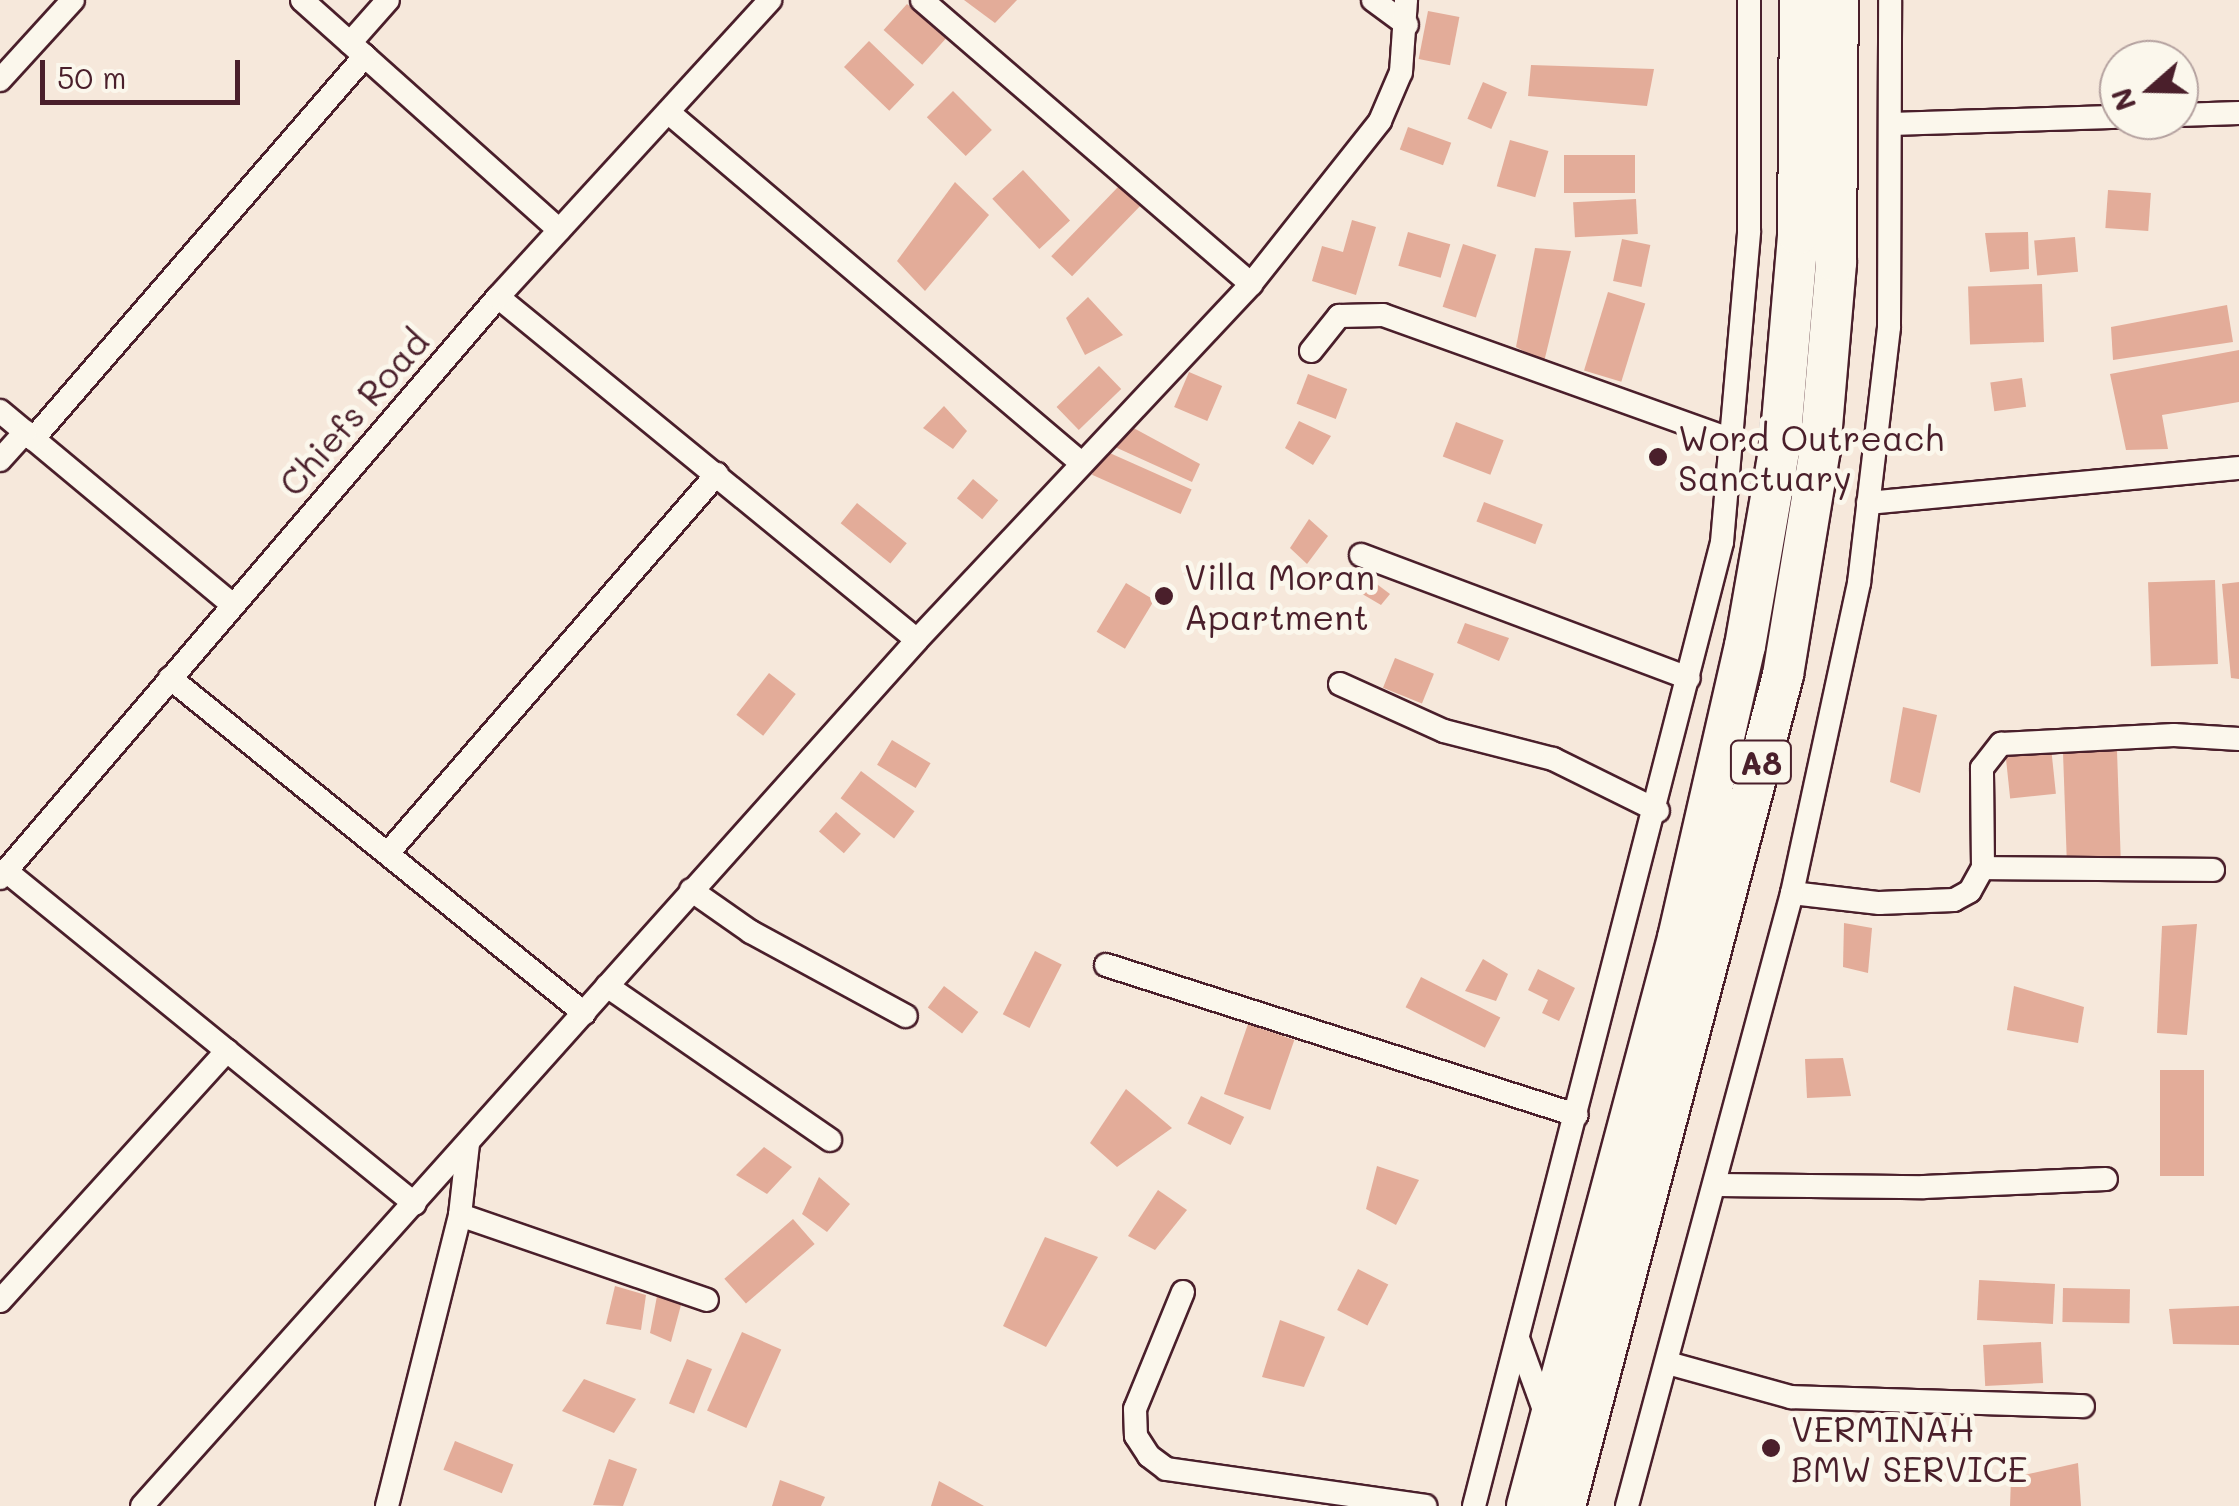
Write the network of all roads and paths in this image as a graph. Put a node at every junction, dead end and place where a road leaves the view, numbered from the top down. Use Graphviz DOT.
graph roads {
  1 [pos="73,0"];
  2 [pos="302,0"];
  3 [pos="388,0"];
  4 [pos="770,0"];
  5 [pos="922,0"];
  6 [pos="1373,0"];
  7 [pos="1406,0"];
  8 [pos="1749,0"];
  9 [pos="1800,0"];
  10 [pos="1838,0"];
  11 [pos="1890,0"];
  12 [pos="1407,25"];
  13 [pos="357,49"];
  14 [pos="0,80"];
  15 [pos="668,112"];
  16 [pos="2239,113"];
  17 [pos="2199,114"];
  18 [pos="2099,118"];
  19 [pos="1891,124"];
  20 [pos="559,230"];
  21 [pos="1251,284"];
  22 [pos="498,297"];
  23 [pos="1312,351"];
  24 [pos="0,411"];
  25 [pos="29,435"];
  26 [pos="1735,441"];
  27 [pos="0,460"];
  28 [pos="1081,463"];
  29 [pos="2239,468"];
  30 [pos="717,474"];
  31 [pos="1868,503"];
  32 [pos="1361,556"];
  33 [pos="232,605"];
  34 [pos="917,640"];
  35 [pos="170,678"];
  36 [pos="1689,678"];
  37 [pos="1340,684"];
  38 [pos="2239,739"];
  39 [pos="1658,811"];
  40 [pos="388,853"];
  41 [pos="1983,868"];
  42 [pos="2212,870"];
  43 [pos="3,875"];
  44 [pos="691,890"];
  45 [pos="1792,893"];
  46 [pos="1106,965"];
  47 [pos="607,986"];
  48 [pos="584,1012"];
  49 [pos="906,1016"];
  50 [pos="227,1051"];
  51 [pos="1576,1116"];
  52 [pos="830,1140"];
  53 [pos="468,1144"];
  54 [pos="2106,1178"];
  55 [pos="1718,1185"];
  56 [pos="415,1204"];
  57 [pos="460,1215"];
  58 [pos="1184,1292"];
  59 [pos="707,1300"];
  60 [pos="0,1301"];
  61 [pos="1518,1341"];
  62 [pos="1668,1363"];
  63 [pos="2082,1406"];
  64 [pos="1549,1422"];
  65 [pos="142,1506"];
  66 [pos="386,1506"];
  67 [pos="1425,1506"];
  68 [pos="1474,1506"];
  69 [pos="1526,1506"];
  70 [pos="1566,1506"];
  71 [pos="1627,1506"];
  1 -- 14 [label="street"];
  2 -- 13 [label="street"];
  3 -- 13 [label="street"];
  4 -- 15 [label="street, Chiefs Road"];
  5 -- 21 [label="street"];
  6 -- 12 [label="street"];
  7 -- 12 [label="street"];
  8 -- 26 [label="street"];
  9 -- 64 [label="highway, A8"];
  10 -- 70 [label="highway, A8"];
  11 -- 19 [label="street"];
  12 -- 21 [label="street"];
  13 -- 20 [label="street"];
  13 -- 25 [label="street"];
  15 -- 20 [label="street, Chiefs Road"];
  15 -- 28 [label="street"];
  16 -- 17 [label="street"];
  18 -- 19 [label="street"];
  19 -- 31 [label="street"];
  20 -- 22 [label="street, Chiefs Road"];
  21 -- 28 [label="street"];
  22 -- 30 [label="street"];
  22 -- 33 [label="street, Chiefs Road"];
  23 -- 26 [label="street"];
  24 -- 25 [label="street"];
  25 -- 27 [label="street"];
  25 -- 33 [label="street"];
  26 -- 36 [label="street"];
  28 -- 34 [label="street"];
  29 -- 31 [label="street"];
  30 -- 34 [label="street"];
  30 -- 40 [label="street"];
  31 -- 45 [label="street"];
  32 -- 36 [label="street"];
  33 -- 35 [label="street, Chiefs Road"];
  34 -- 44 [label="street"];
  35 -- 40 [label="street"];
  35 -- 43 [label="street, Chiefs Road"];
  36 -- 39 [label="street"];
  37 -- 39 [label="street"];
  38 -- 41 [label="street"];
  39 -- 51 [label="street"];
  40 -- 48 [label="street"];
  41 -- 42 [label="street"];
  41 -- 45 [label="street"];
  43 -- 50 [label="street"];
  44 -- 47 [label="street"];
  44 -- 49 [label="street"];
  45 -- 55 [label="street"];
  46 -- 51 [label="street"];
  47 -- 48 [label="street"];
  47 -- 52 [label="street"];
  48 -- 53 [label="street"];
  50 -- 56 [label="street"];
  50 -- 60 [label="street"];
  51 -- 61 [label="street"];
  53 -- 56 [label="street"];
  53 -- 57 [label="street"];
  54 -- 55 [label="street"];
  55 -- 62 [label="street"];
  56 -- 65 [label="street"];
  57 -- 59 [label="street"];
  57 -- 66 [label="street"];
  58 -- 67 [label="street"];
  61 -- 64 [label="street"];
  61 -- 68 [label="street"];
  62 -- 63 [label="street"];
  62 -- 71 [label="street"];
  64 -- 69 [label="highway, A8"];
}
